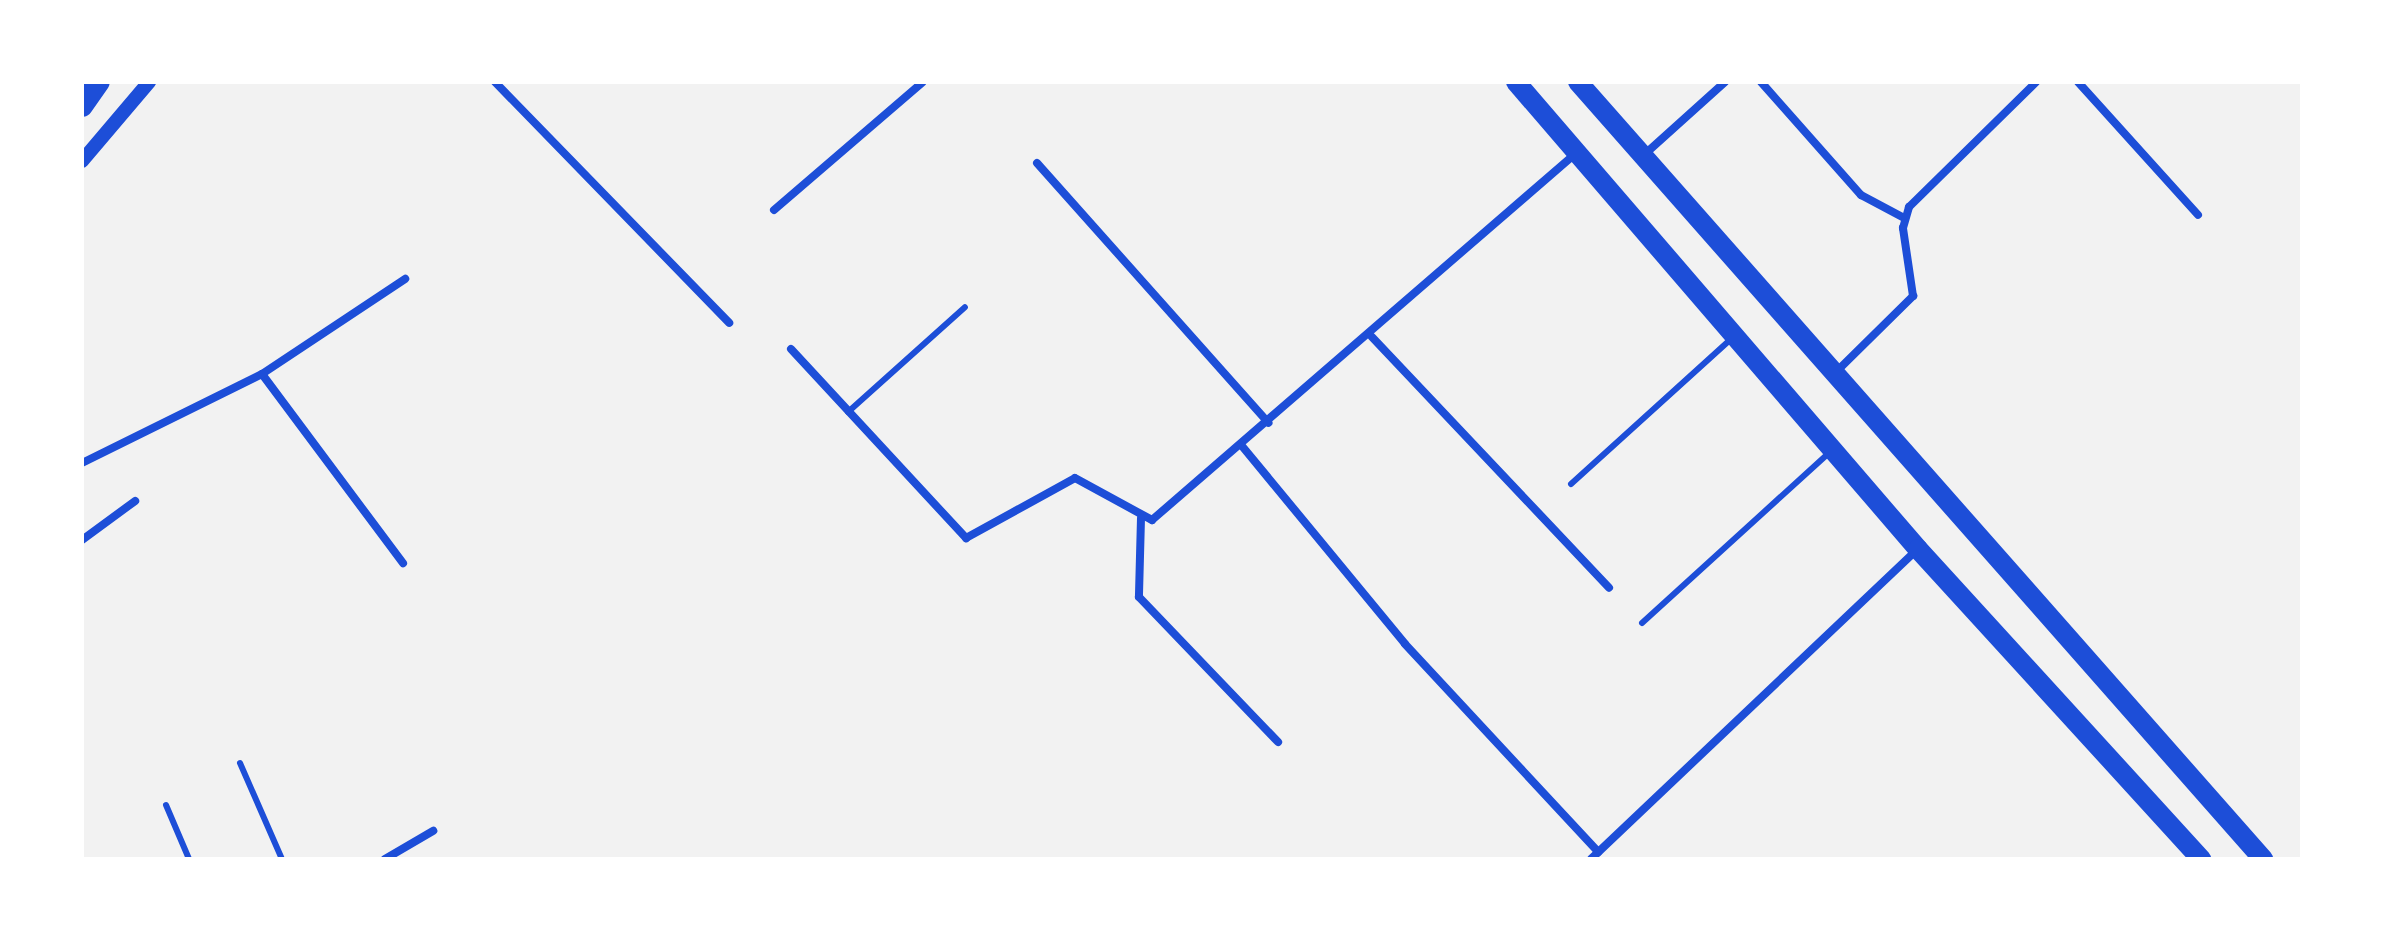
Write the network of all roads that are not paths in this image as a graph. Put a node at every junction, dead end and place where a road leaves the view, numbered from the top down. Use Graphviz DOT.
graph roads {
  1 [pos="99,82"];
  2 [pos="149,82"];
  3 [pos="495,82"];
  4 [pos="923,82"];
  5 [pos="1516,82"];
  6 [pos="1578,82"];
  7 [pos="1725,82"];
  8 [pos="1761,82"];
  9 [pos="2036,82"];
  10 [pos="2078,82"];
  11 [pos="82,106"];
  12 [pos="1579,151"];
  13 [pos="1643,156"];
  14 [pos="82,161"];
  15 [pos="1037,163"];
  16 [pos="774,210"];
  17 [pos="2198,215"];
  18 [pos="1904,218"];
  19 [pos="405,279"];
  20 [pos="965,307"];
  21 [pos="729,323"];
  22 [pos="1735,335"];
  23 [pos="1372,337"];
  24 [pos="791,349"];
  25 [pos="1835,373"];
  26 [pos="262,374"];
  27 [pos="848,412"];
  28 [pos="1269,423"];
  29 [pos="1242,446"];
  30 [pos="1834,448"];
  31 [pos="82,463"];
  32 [pos="1571,484"];
  33 [pos="135,501"];
  34 [pos="1141,518"];
  35 [pos="82,540"];
  36 [pos="1918,549"];
  37 [pos="403,563"];
  38 [pos="1609,588"];
  39 [pos="1642,623"];
  40 [pos="1278,742"];
  41 [pos="240,763"];
  42 [pos="166,805"];
  43 [pos="433,831"];
  44 [pos="1594,856"];
  45 [pos="189,859"];
  46 [pos="282,859"];
  47 [pos="385,859"];
  48 [pos="2201,859"];
  49 [pos="2263,859"];
  1 -- 11 [label="highway"];
  2 -- 14 [label="street"];
  3 -- 21 [label="street"];
  4 -- 16 [label="street"];
  5 -- 12 [label="main road"];
  6 -- 13 [label="main road"];
  7 -- 13 [label="street"];
  8 -- 18 [label="street"];
  9 -- 18 [label="street"];
  10 -- 17 [label="street"];
  12 -- 22 [label="main road"];
  12 -- 23 [label="street"];
  13 -- 25 [label="main road"];
  15 -- 28 [label="street"];
  18 -- 25 [label="street"];
  19 -- 26 [label="street"];
  20 -- 27 [label="lane"];
  22 -- 30 [label="main road"];
  22 -- 32 [label="lane"];
  23 -- 28 [label="street"];
  23 -- 38 [label="street"];
  24 -- 27 [label="street"];
  25 -- 49 [label="main road"];
  26 -- 31 [label="street"];
  26 -- 37 [label="street"];
  27 -- 34 [label="street"];
  28 -- 29 [label="street"];
  29 -- 34 [label="street"];
  29 -- 44 [label="street"];
  30 -- 36 [label="main road"];
  30 -- 39 [label="lane"];
  33 -- 35 [label="street"];
  34 -- 40 [label="street"];
  36 -- 44 [label="street"];
  36 -- 48 [label="main road"];
  41 -- 46 [label="lane"];
  42 -- 45 [label="lane"];
  43 -- 47 [label="street"];
}
